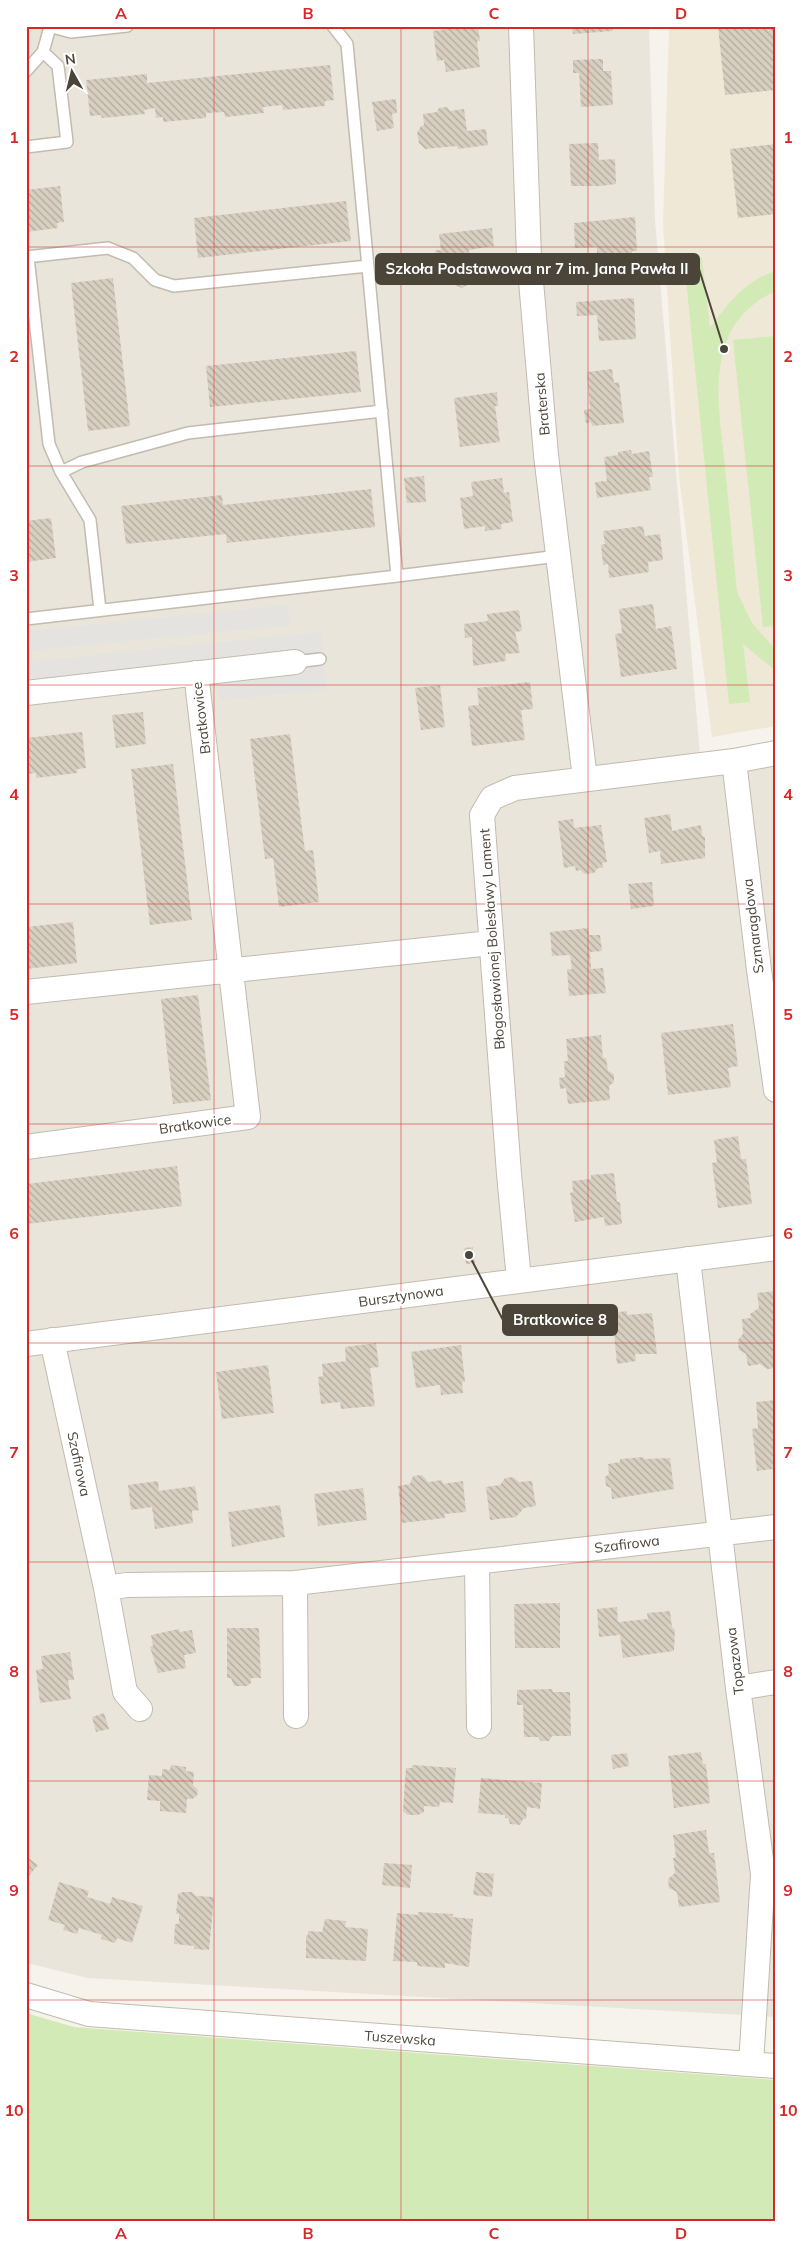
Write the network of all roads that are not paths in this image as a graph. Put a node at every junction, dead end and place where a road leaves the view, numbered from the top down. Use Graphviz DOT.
graph roads {
  1 [pos="127,26"];
  2 [pos="333,26"];
  3 [pos="521,26"];
  4 [pos="49,27"];
  5 [pos="43,52"];
  6 [pos="26,71"];
  7 [pos="26,147"];
  8 [pos="27,257"];
  9 [pos="368,266"];
  10 [pos="382,411"];
  11 [pos="61,472"];
  12 [pos="558,556"];
  13 [pos="397,576"];
  14 [pos="100,610"];
  15 [pos="26,619"];
  16 [pos="320,659"];
  17 [pos="295,662"];
  18 [pos="196,673"];
  19 [pos="26,693"];
  20 [pos="776,753"];
  21 [pos="734,761"];
  22 [pos="585,779"];
  23 [pos="491,943"];
  24 [pos="231,972"];
  25 [pos="26,992"];
  26 [pos="776,1090"];
  27 [pos="26,1147"];
  28 [pos="776,1248"];
  29 [pos="688,1259"];
  30 [pos="519,1280"];
  31 [pos="52,1340"];
  32 [pos="26,1344"];
  33 [pos="776,1527"];
  34 [pos="721,1533"];
  35 [pos="477,1563"];
  36 [pos="295,1583"];
  37 [pos="106,1588"];
  38 [pos="776,1682"];
  39 [pos="738,1688"];
  40 [pos="140,1709"];
  41 [pos="296,1716"];
  42 [pos="480,1726"];
  43 [pos="769,1875"];
  44 [pos="26,1995"];
  45 [pos="751,2064"];
  46 [pos="776,2066"];
  1 -- 4 [label="lane"];
  2 -- 9 [label="lane"];
  3 -- 12 [label="street, Braterska"];
  4 -- 5 [label="lane"];
  5 -- 6 [label="lane"];
  5 -- 7 [label="lane"];
  8 -- 9 [label="lane"];
  8 -- 11 [label="lane"];
  9 -- 10 [label="lane"];
  10 -- 11 [label="lane"];
  10 -- 13 [label="lane"];
  11 -- 14 [label="lane"];
  12 -- 13 [label="lane"];
  12 -- 22 [label="street, Braterska"];
  13 -- 14 [label="lane"];
  14 -- 15 [label="lane"];
  16 -- 17 [label="lane"];
  17 -- 18 [label="street, Bratkowice"];
  18 -- 19 [label="street, Bratkowice"];
  18 -- 24 [label="street, Bratkowice"];
  20 -- 21 [label="street, Błogosławionej Bolesławy Lament"];
  21 -- 22 [label="street, Błogosławionej Bolesławy Lament"];
  21 -- 26 [label="street, Szmaragdowa"];
  22 -- 23 [label="street, Błogosławionej Bolesławy Lament"];
  23 -- 24 [label="street"];
  23 -- 30 [label="street, Błogosławionej Bolesławy Lament"];
  24 -- 25 [label="street"];
  24 -- 27 [label="street, Bratkowice"];
  28 -- 29 [label="street, Bursztynowa"];
  29 -- 30 [label="street, Bursztynowa"];
  29 -- 34 [label="street, Topazowa"];
  30 -- 31 [label="street, Bursztynowa"];
  31 -- 32 [label="street, Bursztynowa"];
  31 -- 37 [label="street, Szafirowa"];
  33 -- 34 [label="street, Szafirowa"];
  34 -- 35 [label="street, Szafirowa"];
  34 -- 39 [label="street, Topazowa"];
  35 -- 36 [label="street, Szafirowa"];
  35 -- 42 [label="street"];
  36 -- 37 [label="street, Szafirowa"];
  36 -- 41 [label="street"];
  37 -- 40 [label="street, Szafirowa"];
  38 -- 39 [label="street"];
  39 -- 43 [label="street, Topazowa"];
  43 -- 45 [label="street, Topazowa"];
  44 -- 45 [label="street, Tuszewska"];
  45 -- 46 [label="street, Tuszewska"];
}
